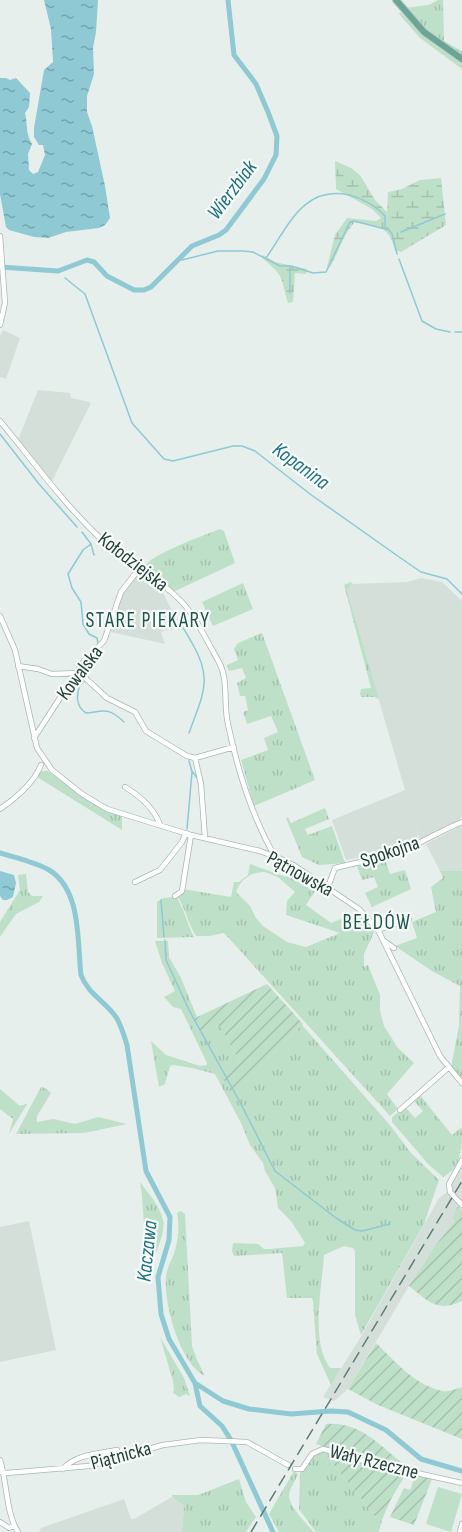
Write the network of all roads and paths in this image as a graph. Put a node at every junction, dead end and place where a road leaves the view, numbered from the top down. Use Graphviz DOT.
graph roads {
  1 [pos="396,0"];
  2 [pos="462,59"];
  3 [pos="0,236"];
  4 [pos="0,325"];
  5 [pos="0,421"];
  6 [pos="135,574"];
  7 [pos="0,616"];
  8 [pos="18,666"];
  9 [pos="78,673"];
  10 [pos="34,738"];
  11 [pos="234,747"];
  12 [pos="195,758"];
  13 [pos="44,764"];
  14 [pos="125,787"];
  15 [pos="0,809"];
  16 [pos="462,822"];
  17 [pos="160,825"];
  18 [pos="189,834"];
  19 [pos="205,838"];
  20 [pos="275,857"];
  21 [pos="135,882"];
  22 [pos="328,887"];
  23 [pos="175,896"];
  24 [pos="409,919"];
  25 [pos="378,930"];
  26 [pos="384,941"];
  27 [pos="394,948"];
  28 [pos="448,1068"];
  29 [pos="462,1083"];
  30 [pos="399,1110"];
  31 [pos="462,1160"];
  32 [pos="462,1205"];
  33 [pos="118,1459"];
  34 [pos="0,1460"];
  35 [pos="73,1460"];
  36 [pos="288,1465"];
  37 [pos="76,1468"];
  38 [pos="63,1469"];
  39 [pos="295,1469"];
  40 [pos="2,1472"];
  41 [pos="462,1483"];
  42 [pos="0,1522"];
  43 [pos="462,1524"];
  44 [pos="10,1529"];
  45 [pos="18,1532"];
  46 [pos="460,1532"];
  1 -- 2 [label="main road"];
  3 -- 4 [label="street"];
  5 -- 11 [label="street, Kołodziejska"];
  6 -- 9 [label="street, Kowalska"];
  7 -- 8 [label="street"];
  8 -- 9 [label="street"];
  8 -- 10 [label="street"];
  9 -- 10 [label="street, Kowalska"];
  9 -- 12 [label="street"];
  10 -- 13 [label="street"];
  11 -- 12 [label="street"];
  11 -- 20 [label="street, Kołodziejska"];
  12 -- 19 [label="street"];
  13 -- 15 [label="street"];
  13 -- 17 [label="street, Pątnowska"];
  14 -- 17 [label="street"];
  16 -- 22 [label="street, Spokojna"];
  17 -- 18 [label="street, Pątnowska"];
  18 -- 19 [label="street, Pątnowska"];
  18 -- 21 [label="street"];
  18 -- 23 [label="street"];
  19 -- 20 [label="street, Pątnowska"];
  20 -- 22 [label="street, Pątnowska"];
  22 -- 25 [label="street, Pątnowska"];
  24 -- 25 [label="street"];
  25 -- 26 [label="street, Pątnowska"];
  26 -- 27 [label="street"];
  26 -- 28 [label="street, Pątnowska"];
  28 -- 29 [label="street, Pątnowska"];
  28 -- 30 [label="street"];
  31 -- 32 [label="street"];
  33 -- 35 [label="street"];
  33 -- 36 [label="street, Piątnicka"];
  33 -- 37 [label="street, Piątnicka"];
  34 -- 40 [label="street"];
  35 -- 37 [label="street"];
  35 -- 38 [label="street"];
  37 -- 38 [label="street, Piątnicka"];
  38 -- 40 [label="street, Piątnicka"];
  39 -- 41 [label="street, Wały Rzeczne"];
  40 -- 44 [label="street"];
  42 -- 44 [label="street"];
  43 -- 46 [label="street"];
  44 -- 45 [label="street"];
}
